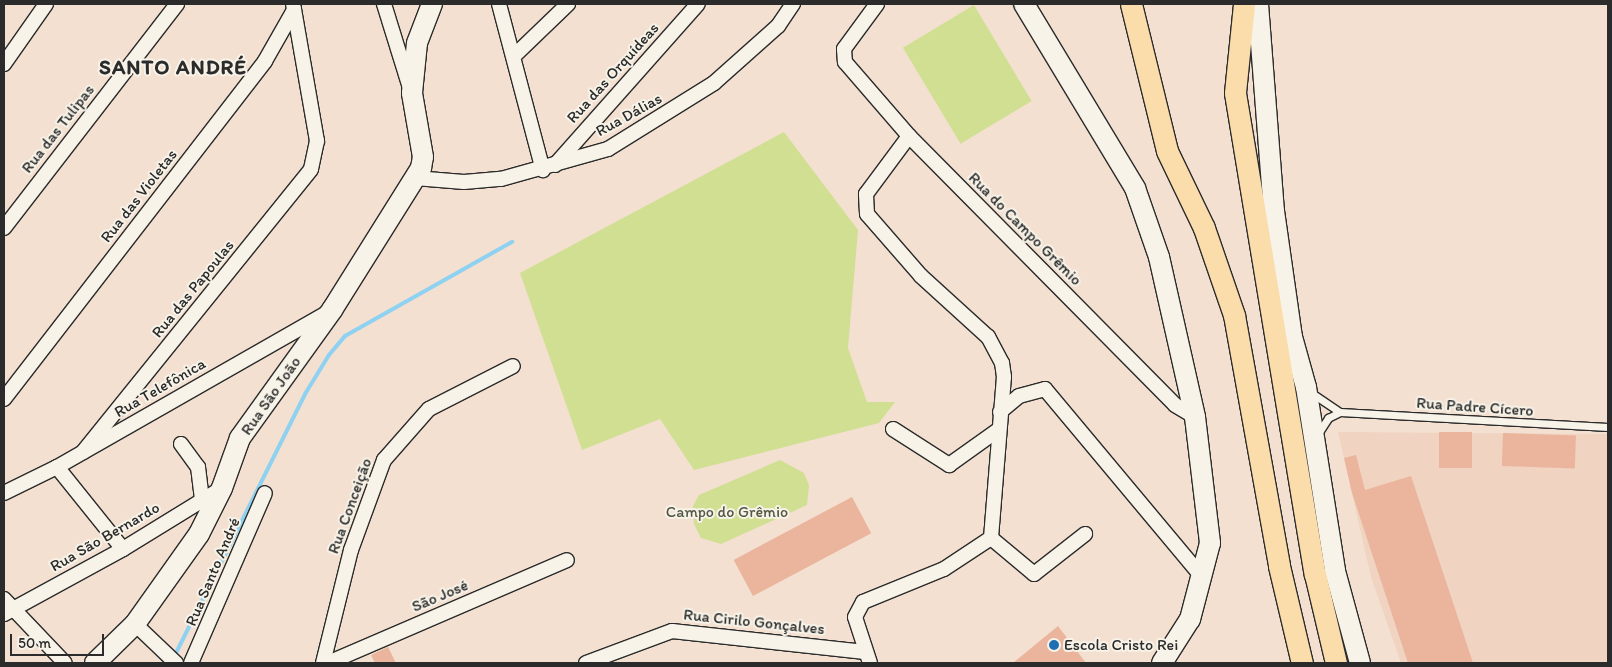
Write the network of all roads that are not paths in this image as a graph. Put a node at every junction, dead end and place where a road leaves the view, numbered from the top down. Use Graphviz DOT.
graph roads {
  1 [pos="46,4"];
  2 [pos="177,4"];
  3 [pos="384,4"];
  4 [pos="432,4"];
  5 [pos="499,4"];
  6 [pos="568,4"];
  7 [pos="698,4"];
  8 [pos="793,4"];
  9 [pos="877,4"];
  10 [pos="1024,4"];
  11 [pos="1131,4"];
  12 [pos="1244,4"];
  13 [pos="1258,4"];
  14 [pos="293,7"];
  15 [pos="514,56"];
  16 [pos="4,64"];
  17 [pos="412,93"];
  18 [pos="908,136"];
  19 [pos="549,168"];
  20 [pos="415,178"];
  21 [pos="4,228"];
  22 [pos="332,310"];
  23 [pos="513,366"];
  24 [pos="1306,387"];
  25 [pos="4,399"];
  26 [pos="1000,412"];
  27 [pos="1340,412"];
  28 [pos="1195,417"];
  29 [pos="1608,427"];
  30 [pos="893,429"];
  31 [pos="998,430"];
  32 [pos="1314,441"];
  33 [pos="181,444"];
  34 [pos="83,452"];
  35 [pos="57,467"];
  36 [pos="222,488"];
  37 [pos="4,493"];
  38 [pos="265,493"];
  39 [pos="202,499"];
  40 [pos="1086,534"];
  41 [pos="991,538"];
  42 [pos="123,549"];
  43 [pos="567,560"];
  44 [pos="1202,577"];
  45 [pos="6,608"];
  46 [pos="135,624"];
  47 [pos="867,658"];
  48 [pos="65,663"];
  49 [pos="95,663"];
  50 [pos="176,663"];
  51 [pos="191,663"];
  52 [pos="323,663"];
  53 [pos="328,663"];
  54 [pos="586,663"];
  55 [pos="1162,663"];
  56 [pos="1302,663"];
  57 [pos="1336,663"];
  58 [pos="1360,663"];
  1 -- 16 [label="street"];
  2 -- 21 [label="street, Rua das Tulipas"];
  3 -- 17 [label="street"];
  4 -- 17 [label="street, Rua São João"];
  5 -- 15 [label="street"];
  6 -- 15 [label="street"];
  7 -- 19 [label="street, Rua das Orquídeas"];
  8 -- 19 [label="street, Rua Dálias"];
  9 -- 18 [label="street, Rua do Campo Grêmio"];
  10 -- 28 [label="street"];
  11 -- 56 [label="main road"];
  12 -- 57 [label="main road"];
  13 -- 24 [label="street"];
  14 -- 25 [label="street, Rua das Violetas"];
  14 -- 34 [label="street, Rua das Papoulas"];
  15 -- 19 [label="street"];
  17 -- 20 [label="street, Rua São João"];
  18 -- 26 [label="street"];
  18 -- 28 [label="street, Rua do Campo Grêmio"];
  19 -- 20 [label="street, Rua Dálias"];
  20 -- 22 [label="street, Rua São João"];
  22 -- 34 [label="street, Rua Telefônica"];
  22 -- 36 [label="street, Rua São João"];
  23 -- 52 [label="street, Rua Conceição"];
  24 -- 27 [label="lane"];
  24 -- 32 [label="street"];
  26 -- 31 [label="street"];
  26 -- 44 [label="street"];
  27 -- 29 [label="lane, Rua Padre Cícero"];
  27 -- 32 [label="lane"];
  28 -- 44 [label="street"];
  30 -- 31 [label="street"];
  31 -- 41 [label="street"];
  32 -- 58 [label="street"];
  33 -- 39 [label="street"];
  34 -- 35 [label="street, Rua Telefônica"];
  35 -- 37 [label="street, Rua Telefônica"];
  35 -- 42 [label="street"];
  36 -- 39 [label="street, Rua São Bernardo"];
  36 -- 46 [label="street, Rua São João"];
  38 -- 51 [label="street, Rua Santo André"];
  39 -- 42 [label="street, Rua São Bernardo"];
  40 -- 41 [label="street"];
  41 -- 47 [label="street"];
  42 -- 45 [label="street, Rua São Bernardo"];
  43 -- 53 [label="street, São José"];
  44 -- 55 [label="street"];
  45 -- 48 [label="street"];
  46 -- 49 [label="street, Rua São João"];
  46 -- 50 [label="street"];
  47 -- 54 [label="street, Rua Cirilo Gonçalves"];
}
